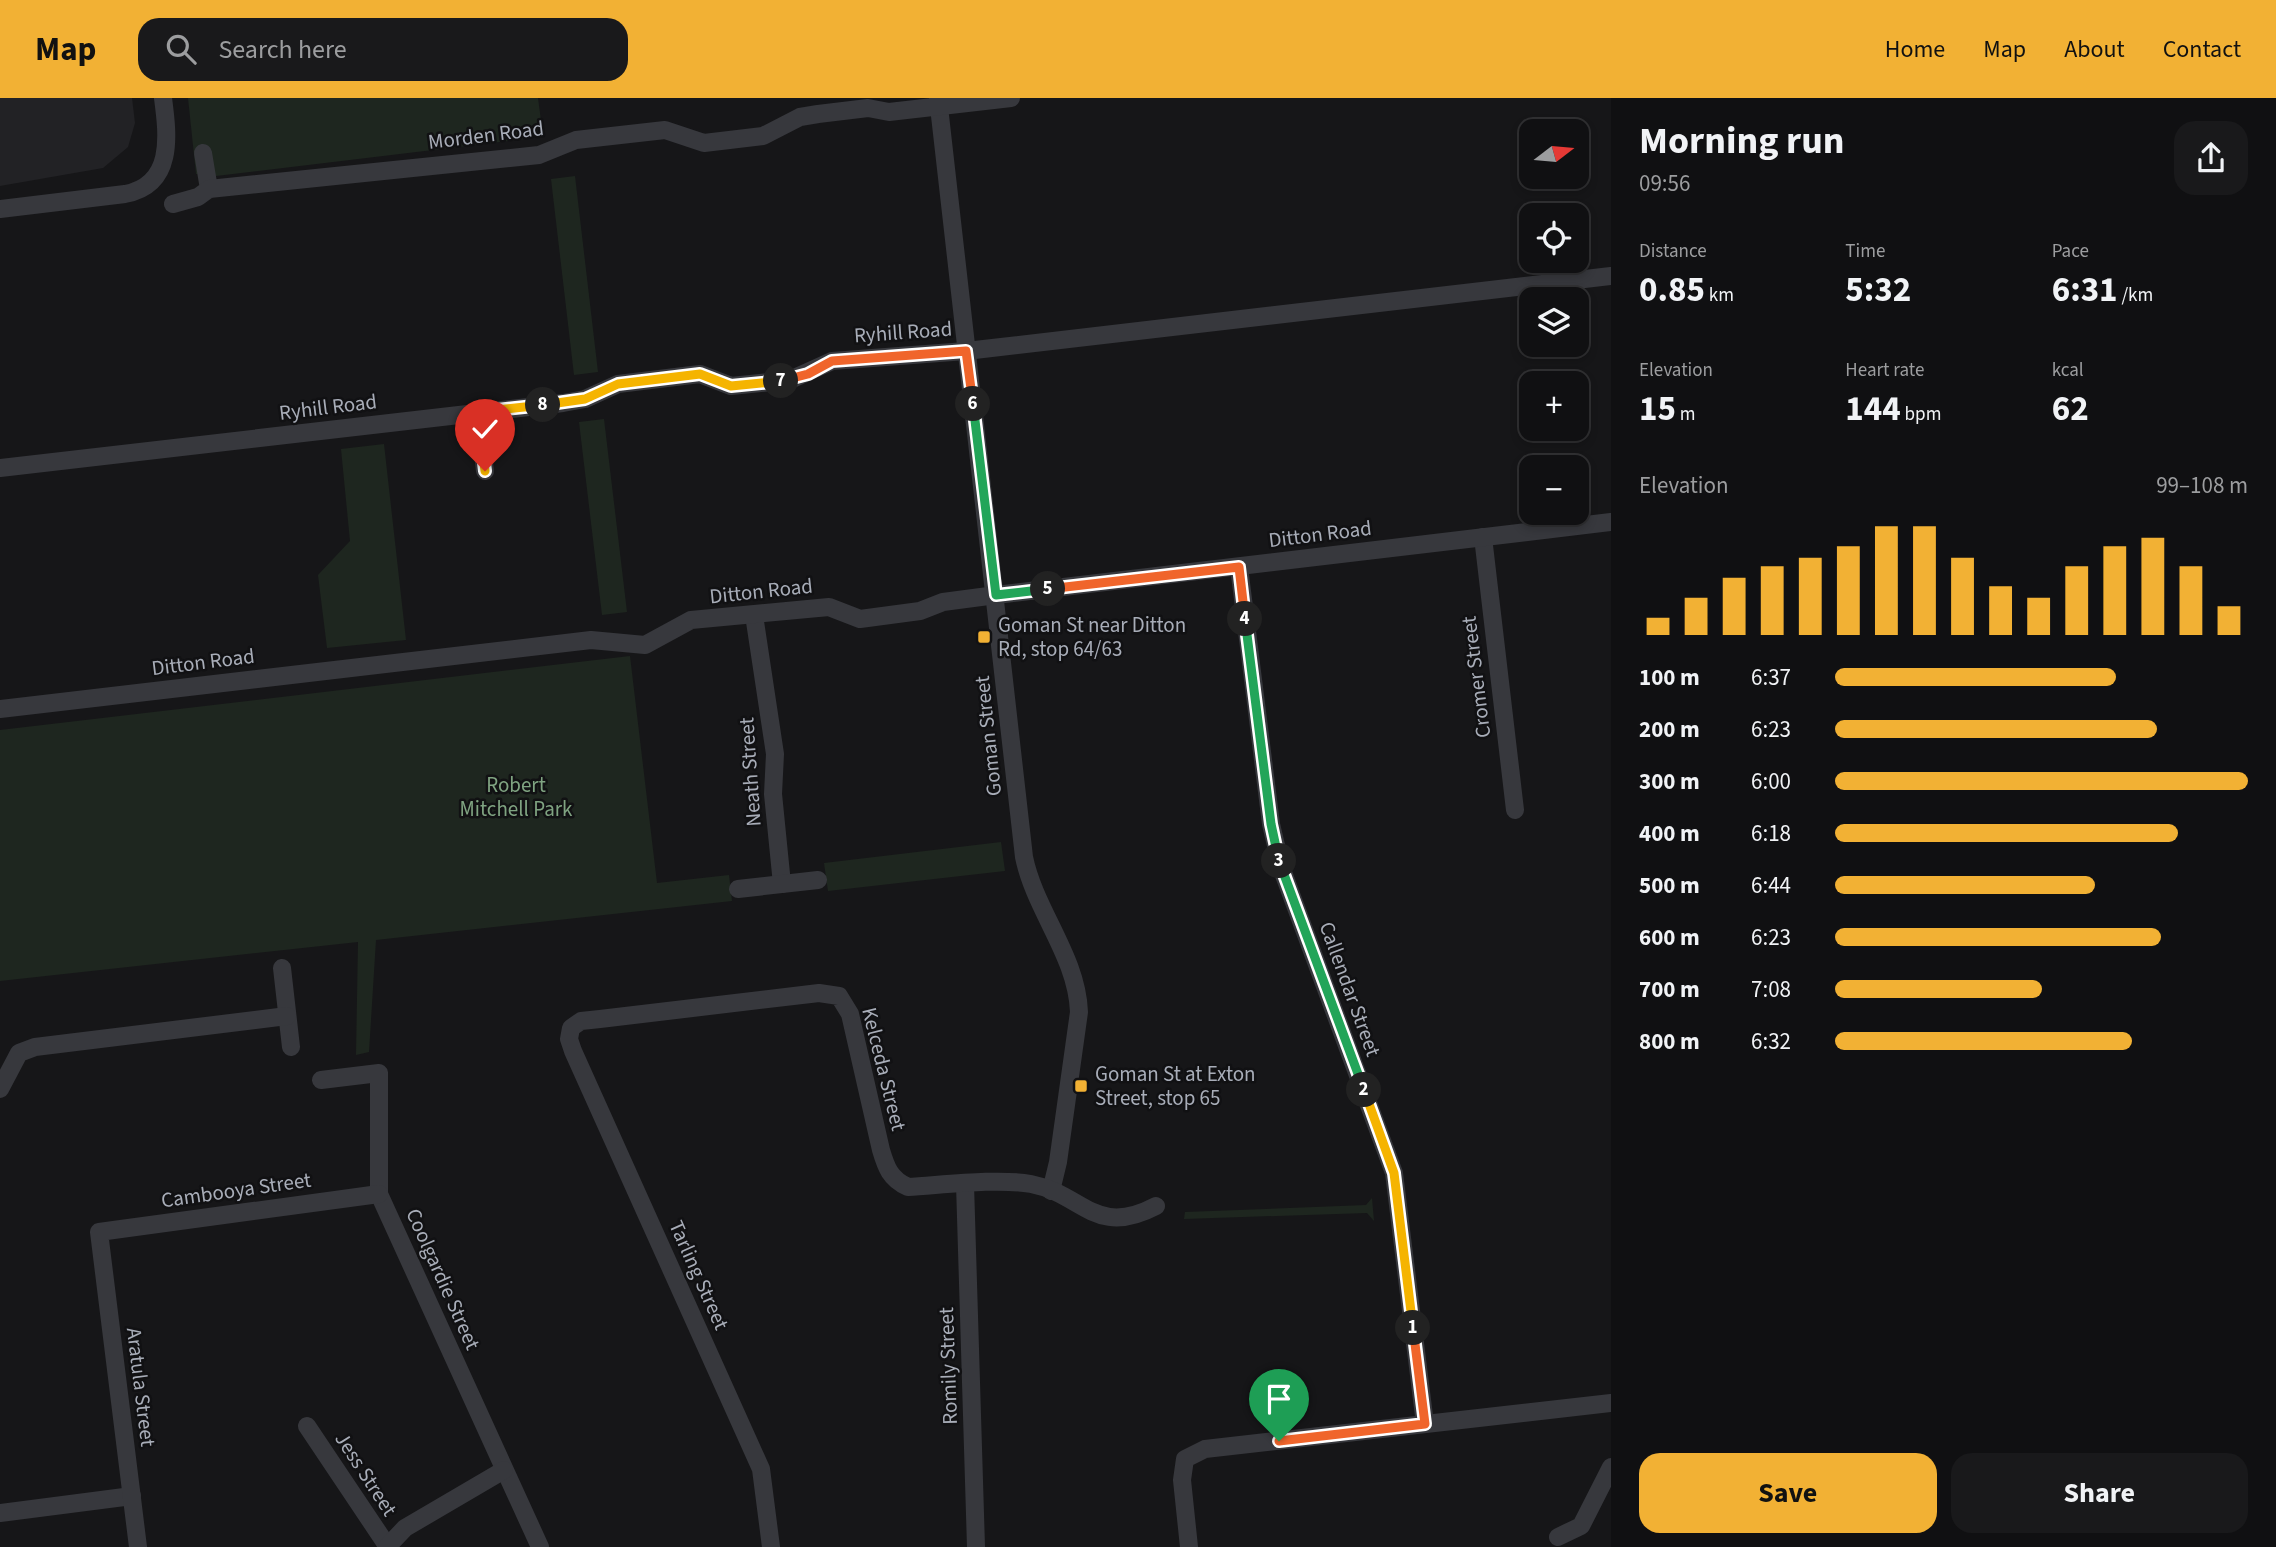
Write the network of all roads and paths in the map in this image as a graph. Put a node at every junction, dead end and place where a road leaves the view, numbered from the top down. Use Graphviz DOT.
graph roads {
  1 [pos="163,98"];
  2 [pos="1011,98"];
  3 [pos="938,102"];
  4 [pos="203,153"];
  5 [pos="209,189"];
  6 [pos="173,204"];
  7 [pos="0,209"];
  8 [pos="1611,276"];
  9 [pos="966,351"];
  10 [pos="478,412"];
  11 [pos="0,468"];
  12 [pos="485,471"];
  13 [pos="1611,522"];
  14 [pos="1483,537"];
  15 [pos="1239,567"];
  16 [pos="996,595"];
  17 [pos="754,615"];
  18 [pos="0,709"];
  19 [pos="1515,810"];
  20 [pos="818,880"];
  21 [pos="782,884"];
  22 [pos="738,889"];
  23 [pos="282,968"];
  24 [pos="287,1016"];
  25 [pos="571,1028"];
  26 [pos="291,1047"];
  27 [pos="321,1080"];
  28 [pos="0,1089"];
  29 [pos="965,1184"];
  30 [pos="1051,1191"];
  31 [pos="379,1194"];
  32 [pos="1156,1206"];
  33 [pos="99,1232"];
  34 [pos="1611,1403"];
  35 [pos="1425,1424"];
  36 [pos="307,1426"];
  37 [pos="1611,1467"];
  38 [pos="504,1470"];
  39 [pos="132,1496"];
  40 [pos="0,1513"];
  41 [pos="1559,1537"];
  42 [pos="138,1547"];
  43 [pos="388,1547"];
  44 [pos="540,1547"];
  45 [pos="771,1547"];
  46 [pos="976,1547"];
  47 [pos="1189,1547"];
  1 -- 7 [label="street"];
  2 -- 3 [label="street, Morden Road"];
  3 -- 5 [label="street, Morden Road"];
  3 -- 9 [label="street, Goman Street"];
  4 -- 5 [label="street"];
  5 -- 6 [label="street, Morden Road"];
  8 -- 9 [label="street, Ryhill Road"];
  9 -- 10 [label="street, Ryhill Road"];
  9 -- 16 [label="street, Goman Street"];
  10 -- 11 [label="street, Ryhill Road"];
  10 -- 12 [label="street"];
  13 -- 14 [label="street, Ditton Road"];
  14 -- 15 [label="street, Ditton Road"];
  14 -- 19 [label="street, Cromer Street"];
  15 -- 16 [label="street, Ditton Road"];
  15 -- 35 [label="street, Callendar Street"];
  16 -- 17 [label="street, Ditton Road"];
  16 -- 30 [label="street, Goman Street"];
  17 -- 18 [label="street, Ditton Road"];
  17 -- 21 [label="street, Neath Street"];
  20 -- 21 [label="street"];
  21 -- 22 [label="street"];
  23 -- 24 [label="street"];
  24 -- 26 [label="street"];
  24 -- 28 [label="street"];
  25 -- 29 [label="street, Kelceda Street"];
  25 -- 45 [label="street, Tarling Street"];
  27 -- 31 [label="street, Coolgardie Street"];
  29 -- 30 [label="street, Kelceda Street"];
  29 -- 46 [label="street, Romily Street"];
  30 -- 32 [label="street, Kelceda Street"];
  31 -- 33 [label="street, Cambooya Street"];
  31 -- 38 [label="street, Coolgardie Street"];
  33 -- 39 [label="street, Aratula Street"];
  34 -- 35 [label="street"];
  35 -- 47 [label="street"];
  36 -- 43 [label="street, Jess Street"];
  37 -- 41 [label="street"];
  38 -- 43 [label="street"];
  38 -- 44 [label="street, Coolgardie Street"];
  39 -- 40 [label="street"];
  39 -- 42 [label="street, Aratula Street"];
}
